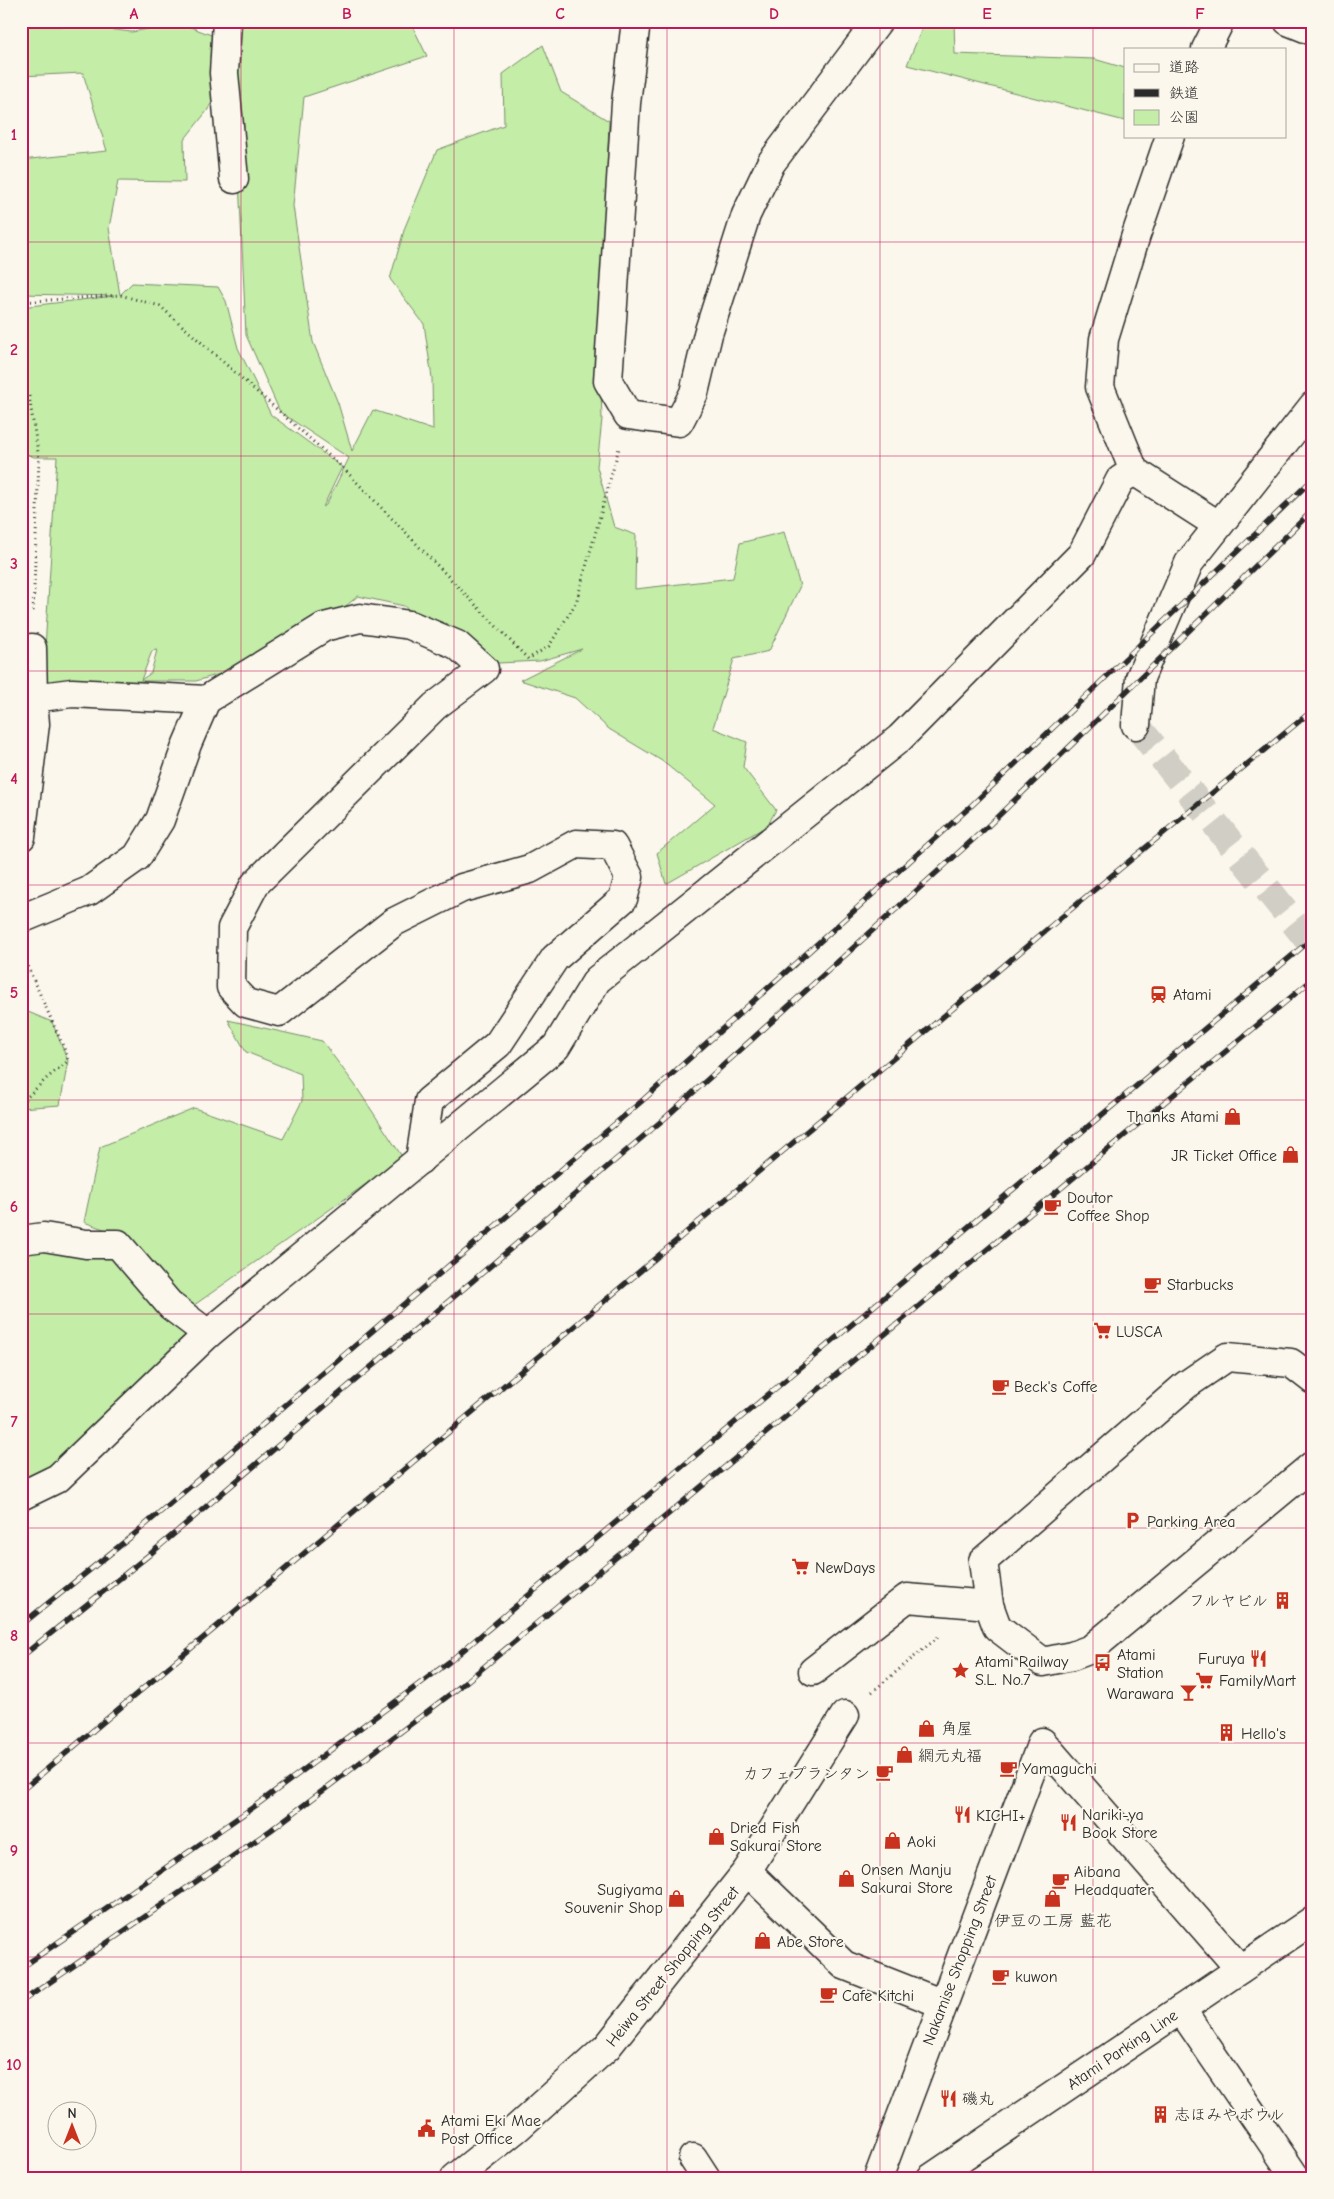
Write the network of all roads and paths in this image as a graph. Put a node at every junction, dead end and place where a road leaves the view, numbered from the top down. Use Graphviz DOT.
graph roads {
  1 [pos="227,21"];
  2 [pos="636,21"];
  3 [pos="878,21"];
  4 [pos="1220,21"];
  5 [pos="1288,21"];
  6 [pos="1313,31"];
  7 [pos="1206,48"];
  8 [pos="1169,138"];
  9 [pos="234,179"];
  10 [pos="21,302"];
  11 [pos="29,396"];
  12 [pos="1313,406"];
  13 [pos="628,415"];
  14 [pos="1134,471"];
  15 [pos="1218,525"];
  16 [pos="32,648"];
  17 [pos="32,698"];
  18 [pos="206,700"];
  19 [pos="1136,725"];
  20 [pos="21,837"];
  21 [pos="21,919"];
  22 [pos="21,953"];
  23 [pos="21,1103"];
  24 [pos="420,1160"];
  25 [pos="21,1240"];
  26 [pos="208,1334"];
  27 [pos="1313,1380"];
  28 [pos="1313,1465"];
  29 [pos="21,1496"];
  30 [pos="989,1605"];
  31 [pos="943,1633"];
  32 [pos="813,1671"];
  33 [pos="845,1715"];
  34 [pos="747,1871"];
  35 [pos="1313,1920"];
  36 [pos="1240,1970"];
  37 [pos="942,2004"];
  38 [pos="1181,2009"];
  39 [pos="455,2178"];
  40 [pos="878,2178"];
  41 [pos="931,2178"];
  42 [pos="1296,2178"];
  1 -- 9 [label="street"];
  2 -- 13 [label="street"];
  3 -- 13 [label="street"];
  4 -- 7 [label="street"];
  5 -- 6 [label="street"];
  8 -- 14 [label="street"];
  10 -- 13 [label="path"];
  11 -- 16 [label="path"];
  12 -- 15 [label="street"];
  14 -- 15 [label="street"];
  14 -- 24 [label="street"];
  15 -- 19 [label="street"];
  16 -- 17 [label="street"];
  17 -- 18 [label="street"];
  17 -- 20 [label="street"];
  18 -- 21 [label="street"];
  18 -- 24 [label="street"];
  22 -- 23 [label="path"];
  24 -- 26 [label="street"];
  25 -- 26 [label="street"];
  26 -- 29 [label="street"];
  27 -- 30 [label="street"];
  28 -- 30 [label="street"];
  30 -- 32 [label="street"];
  31 -- 33 [label="path"];
  33 -- 34 [label="street, Heiwa Street Shopping Street"];
  34 -- 37 [label="street"];
  34 -- 39 [label="street, Heiwa Street Shopping Street"];
  35 -- 36 [label="street, Atami Parking Line"];
  36 -- 37 [label="street, Nakamise Shopping Street"];
  36 -- 38 [label="street, Atami Parking Line"];
  37 -- 40 [label="street, Nakamise Shopping Street"];
  38 -- 41 [label="street, Atami Parking Line"];
  38 -- 42 [label="street"];
}
